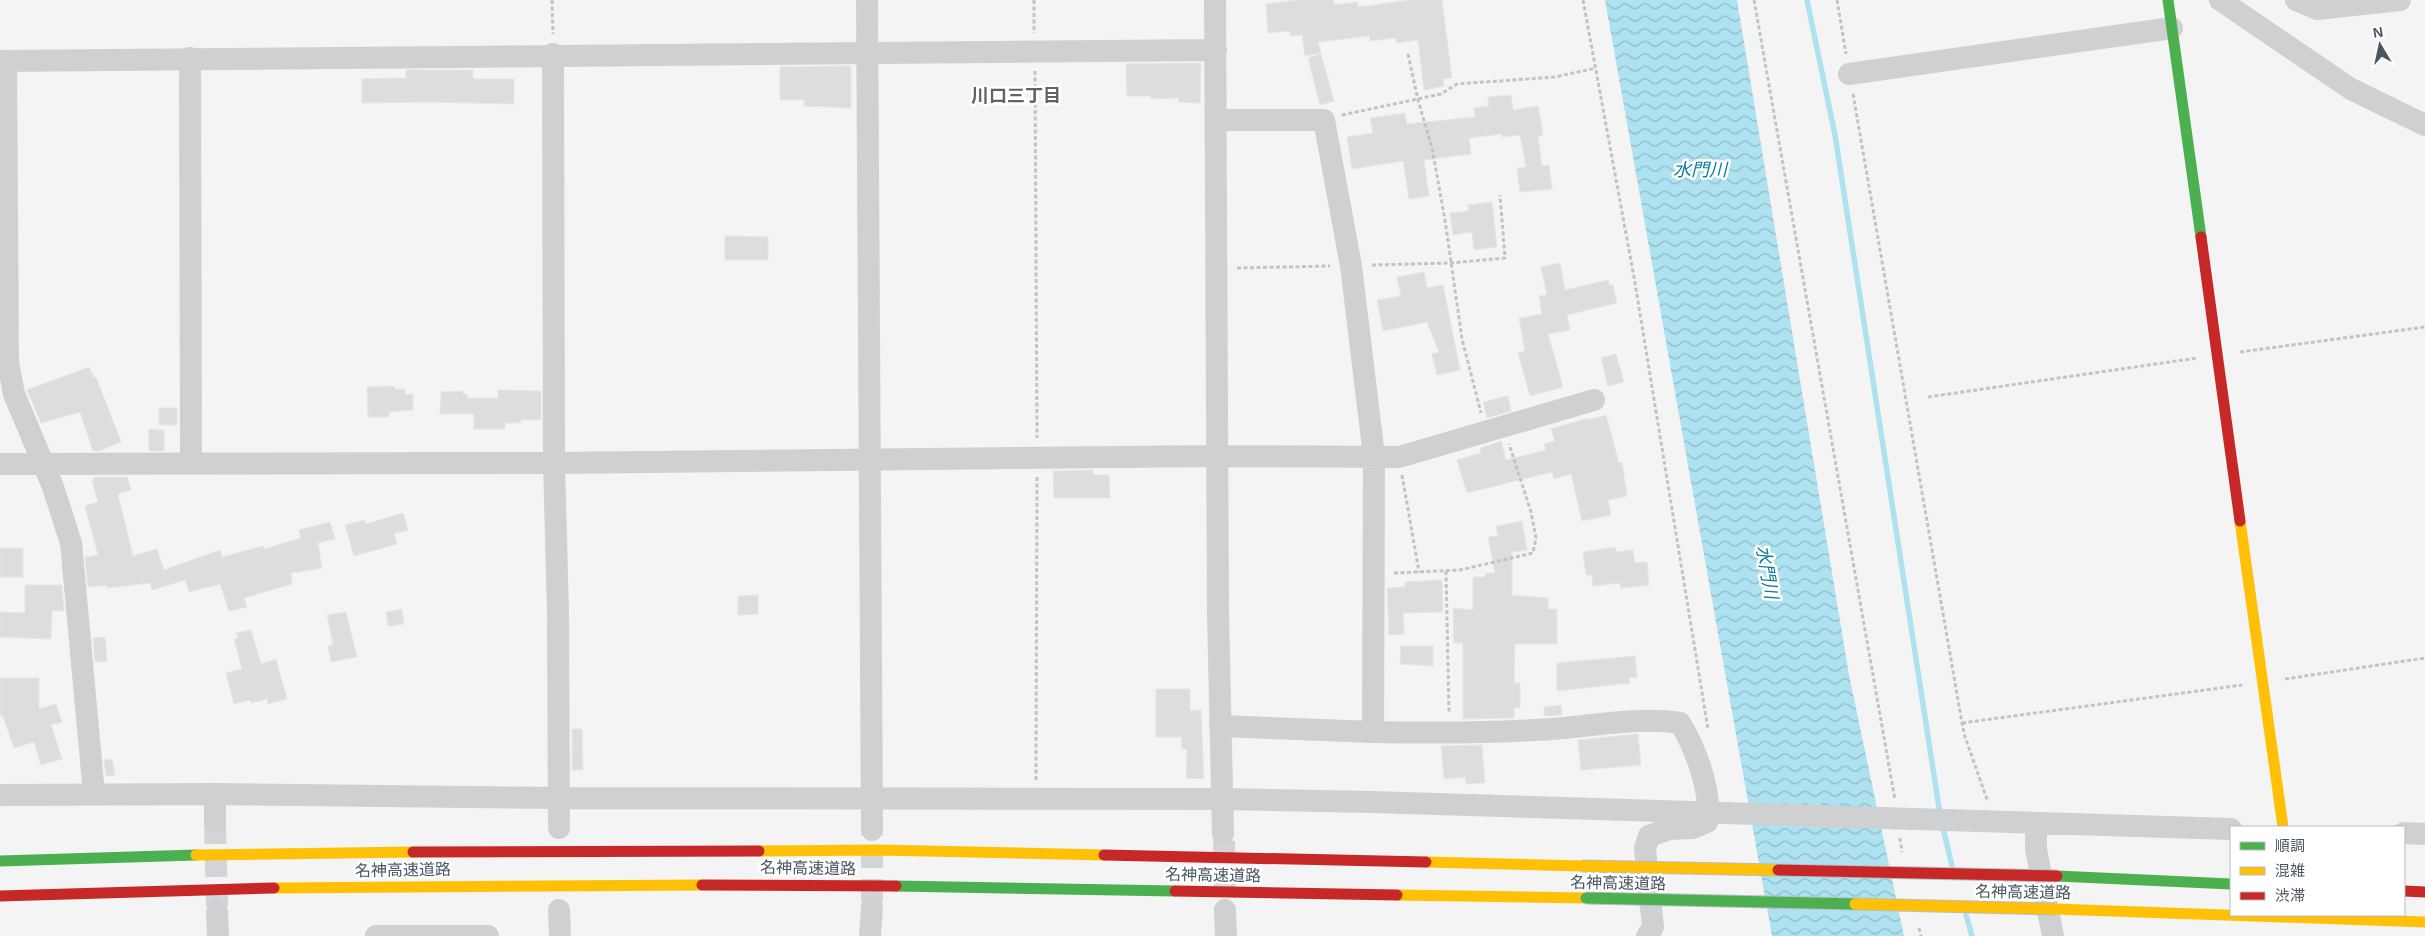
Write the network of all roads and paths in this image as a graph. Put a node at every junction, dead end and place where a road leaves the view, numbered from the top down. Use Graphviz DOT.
graph roads {
  1 [pos="552,0"];
  2 [pos="867,0"];
  3 [pos="1034,0"];
  4 [pos="1215,0"];
  5 [pos="1583,0"];
  6 [pos="1754,0"];
  7 [pos="1837,0"];
  8 [pos="2168,0"];
  9 [pos="2220,0"];
  10 [pos="2296,0"];
  11 [pos="2400,0"];
  12 [pos="2172,28"];
  13 [pos="1216,50"];
  14 [pos="1034,52"];
  15 [pos="867,53"];
  16 [pos="553,54"];
  17 [pos="1408,54"];
  18 [pos="190,58"];
  19 [pos="3,61"];
  20 [pos="1596,68"];
  21 [pos="1849,74"];
  22 [pos="1418,100"];
  23 [pos="1216,120"];
  24 [pos="1324,120"];
  25 [pos="2425,125"];
  26 [pos="1500,195"];
  27 [pos="1450,263"];
  28 [pos="1216,265"];
  29 [pos="1351,266"];
  30 [pos="2425,327"];
  31 [pos="2218,355"];
  32 [pos="1928,397"];
  33 [pos="1594,400"];
  34 [pos="1494,430"];
  35 [pos="1216,456"];
  36 [pos="1374,456"];
  37 [pos="1399,457"];
  38 [pos="1037,458"];
  39 [pos="871,459"];
  40 [pos="191,463"];
  41 [pos="554,463"];
  42 [pos="0,464"];
  43 [pos="42,464"];
  44 [pos="1446,571"];
  45 [pos="1419,572"];
  46 [pos="1374,574"];
  47 [pos="2425,658"];
  48 [pos="2263,682"];
  49 [pos="1962,723"];
  50 [pos="1220,726"];
  51 [pos="1373,732"];
  52 [pos="1450,734"];
  53 [pos="1710,737"];
  54 [pos="94,794"];
  55 [pos="215,794"];
  56 [pos="0,795"];
  57 [pos="558,798"];
  58 [pos="871,798"];
  59 [pos="1036,798"];
  60 [pos="1222,799"];
  61 [pos="1709,813"];
  62 [pos="1898,819"];
  63 [pos="1995,821"];
  64 [pos="215,822"];
  65 [pos="2036,823"];
  66 [pos="2283,826"];
  67 [pos="560,828"];
  68 [pos="2230,829"];
  69 [pos="872,830"];
  70 [pos="2405,833"];
  71 [pos="1223,834"];
  72 [pos="2425,834"];
  73 [pos="512,851"];
  74 [pos="0,852"];
  75 [pos="1903,856"];
  76 [pos="0,861"];
  77 [pos="2230,884"];
  78 [pos="2405,891"];
  79 [pos="2425,892"];
  80 [pos="0,896"];
  81 [pos="872,907"];
  82 [pos="560,910"];
  83 [pos="1225,910"];
  84 [pos="217,912"];
  85 [pos="2230,915"];
  86 [pos="2254,916"];
  87 [pos="2425,922"];
  88 [pos="1918,925"];
  89 [pos="1656,933"];
  90 [pos="218,936"];
  91 [pos="376,936"];
  92 [pos="488,936"];
  93 [pos="560,936"];
  94 [pos="870,936"];
  95 [pos="1226,936"];
  96 [pos="1921,936"];
  97 [pos="2052,936"];
  1 -- 16 [label="path"];
  2 -- 15 [label="street"];
  3 -- 14 [label="path"];
  4 -- 13 [label="street"];
  5 -- 20 [label="path"];
  6 -- 62 [label="path"];
  7 -- 21 [label="path"];
  8 -- 12 [label="main road"];
  9 -- 25 [label="street"];
  10 -- 11 [label="street"];
  12 -- 21 [label="street"];
  12 -- 31 [label="main road"];
  13 -- 14 [label="street"];
  13 -- 23 [label="street"];
  14 -- 15 [label="street"];
  14 -- 38 [label="path"];
  15 -- 16 [label="street"];
  15 -- 39 [label="street"];
  16 -- 18 [label="street"];
  16 -- 41 [label="street"];
  17 -- 22 [label="path"];
  18 -- 19 [label="street"];
  18 -- 40 [label="street"];
  19 -- 43 [label="street"];
  20 -- 22 [label="path"];
  20 -- 53 [label="path"];
  21 -- 49 [label="path"];
  22 -- 24 [label="path"];
  22 -- 27 [label="path"];
  23 -- 24 [label="street"];
  23 -- 28 [label="street"];
  24 -- 29 [label="street"];
  26 -- 27 [label="path"];
  27 -- 29 [label="path"];
  27 -- 34 [label="path"];
  28 -- 29 [label="path"];
  28 -- 35 [label="street"];
  29 -- 36 [label="street"];
  30 -- 31 [label="path"];
  31 -- 32 [label="path"];
  31 -- 48 [label="main road"];
  33 -- 34 [label="street"];
  34 -- 37 [label="street"];
  34 -- 44 [label="path"];
  35 -- 36 [label="street"];
  35 -- 38 [label="street"];
  35 -- 50 [label="street"];
  36 -- 37 [label="street"];
  36 -- 46 [label="street"];
  37 -- 45 [label="path"];
  38 -- 39 [label="street"];
  38 -- 59 [label="path"];
  39 -- 41 [label="street"];
  39 -- 58 [label="street"];
  40 -- 41 [label="street"];
  40 -- 43 [label="street"];
  41 -- 57 [label="street"];
  42 -- 43 [label="street"];
  43 -- 54 [label="street"];
  44 -- 45 [label="path"];
  44 -- 52 [label="path"];
  45 -- 46 [label="path"];
  46 -- 51 [label="street"];
  47 -- 48 [label="path"];
  48 -- 49 [label="path"];
  48 -- 66 [label="main road"];
  49 -- 63 [label="path"];
  50 -- 51 [label="street"];
  50 -- 60 [label="street"];
  51 -- 52 [label="street"];
  52 -- 61 [label="street"];
  54 -- 55 [label="street"];
  54 -- 56 [label="street"];
  55 -- 57 [label="street"];
  55 -- 64 [label="street"];
  57 -- 58 [label="street"];
  57 -- 67 [label="street"];
  58 -- 59 [label="street"];
  58 -- 69 [label="street"];
  59 -- 60 [label="street"];
  60 -- 61 [label="street"];
  60 -- 71 [label="street"];
  61 -- 62 [label="street"];
  61 -- 89 [label="street"];
  62 -- 63 [label="street"];
  62 -- 75 [label="path"];
  63 -- 65 [label="street"];
  65 -- 68 [label="street"];
  65 -- 97 [label="street"];
  70 -- 72 [label="street"];
  73 -- 74 [label="main road"];
  73 -- 76 [label="main road, 名神高速道路"];
  73 -- 77 [label="main road, 名神高速道路, bridge"];
  78 -- 79 [label="main road"];
  80 -- 85 [label="main road, 名神高速道路, bridge"];
  81 -- 94 [label="street"];
  82 -- 93 [label="street"];
  83 -- 95 [label="street"];
  84 -- 90 [label="street"];
  86 -- 87 [label="main road, 名神高速道路, bridge"];
  88 -- 96 [label="path"];
  91 -- 92 [label="street"];
}
